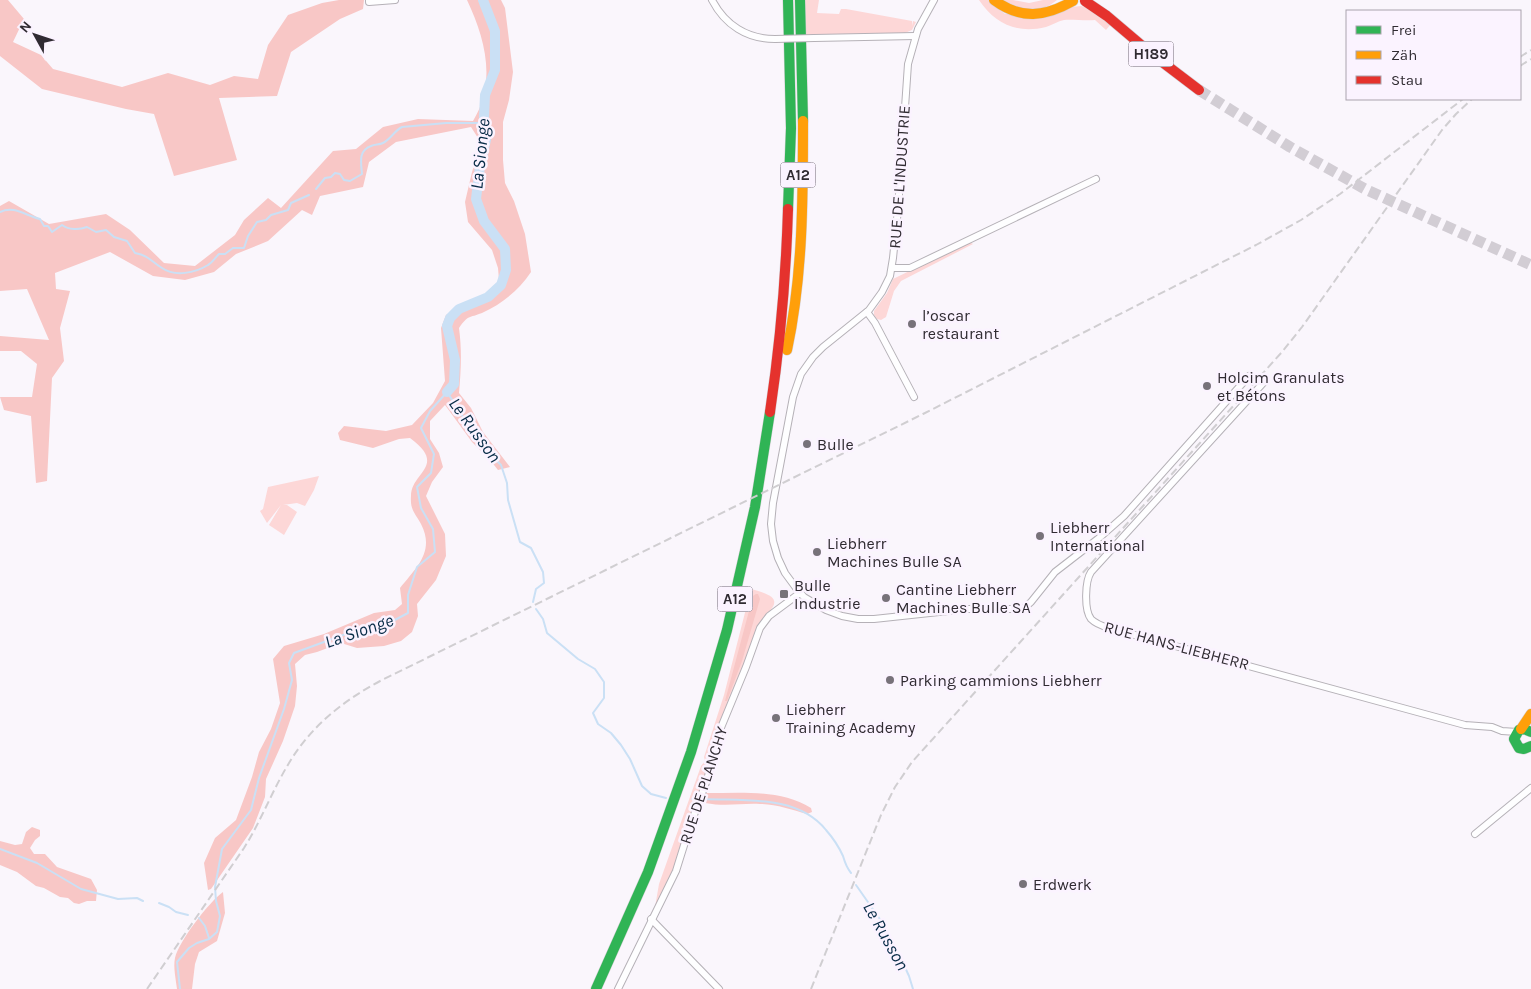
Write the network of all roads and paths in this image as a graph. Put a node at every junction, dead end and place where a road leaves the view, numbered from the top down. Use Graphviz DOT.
graph roads {
  1 [pos="395,0"];
  2 [pos="712,0"];
  3 [pos="788,0"];
  4 [pos="795,0"];
  5 [pos="800,0"];
  6 [pos="934,0"];
  7 [pos="994,0"];
  8 [pos="1060,0"];
  9 [pos="1072,0"];
  10 [pos="1085,0"];
  11 [pos="1096,0"];
  12 [pos="369,1"];
  13 [pos="1050,10"];
  14 [pos="1106,16"];
  15 [pos="915,36"];
  16 [pos="1198,90"];
  17 [pos="1096,179"];
  18 [pos="892,268"];
  19 [pos="867,312"];
  20 [pos="787,350"];
  21 [pos="1249,376"];
  22 [pos="1264,381"];
  23 [pos="914,397"];
  24 [pos="800,593"];
  25 [pos="1531,714"];
  26 [pos="1524,731"];
  27 [pos="1528,751"];
  28 [pos="1531,788"];
  29 [pos="1475,834"];
  30 [pos="652,919"];
  31 [pos="596,989"];
  32 [pos="604,989"];
  33 [pos="618,989"];
  34 [pos="719,989"];
  1 -- 12 [label="street"];
  2 -- 15 [label="street, bridge"];
  3 -- 31 [label="main road, A12"];
  4 -- 20 [label="main road, A12"];
  5 -- 20 [label="main road"];
  6 -- 15 [label="street, RUE DE L'INDUSTRIE"];
  7 -- 13 [label="main road"];
  8 -- 13 [label="main road"];
  9 -- 10 [label="main road"];
  9 -- 13 [label="main road"];
  10 -- 14 [label="main road"];
  11 -- 14 [label="main road"];
  14 -- 16 [label="main road, H189"];
  15 -- 18 [label="street, RUE DE L'INDUSTRIE"];
  17 -- 18 [label="street"];
  18 -- 19 [label="street, RUE DE L'INDUSTRIE"];
  19 -- 23 [label="street"];
  19 -- 24 [label="street, RUE DE L'INDUSTRIE"];
  20 -- 32 [label="main road, A12"];
  21 -- 24 [label="street"];
  22 -- 26 [label="street, RUE HANS-LIEBHERR"];
  24 -- 30 [label="street, RUE DE PLANCHY"];
  25 -- 26 [label="main road"];
  26 -- 27 [label="main road"];
  28 -- 29 [label="street"];
  30 -- 33 [label="street, RUE DE PLANCHY"];
  30 -- 34 [label="street"];
}
